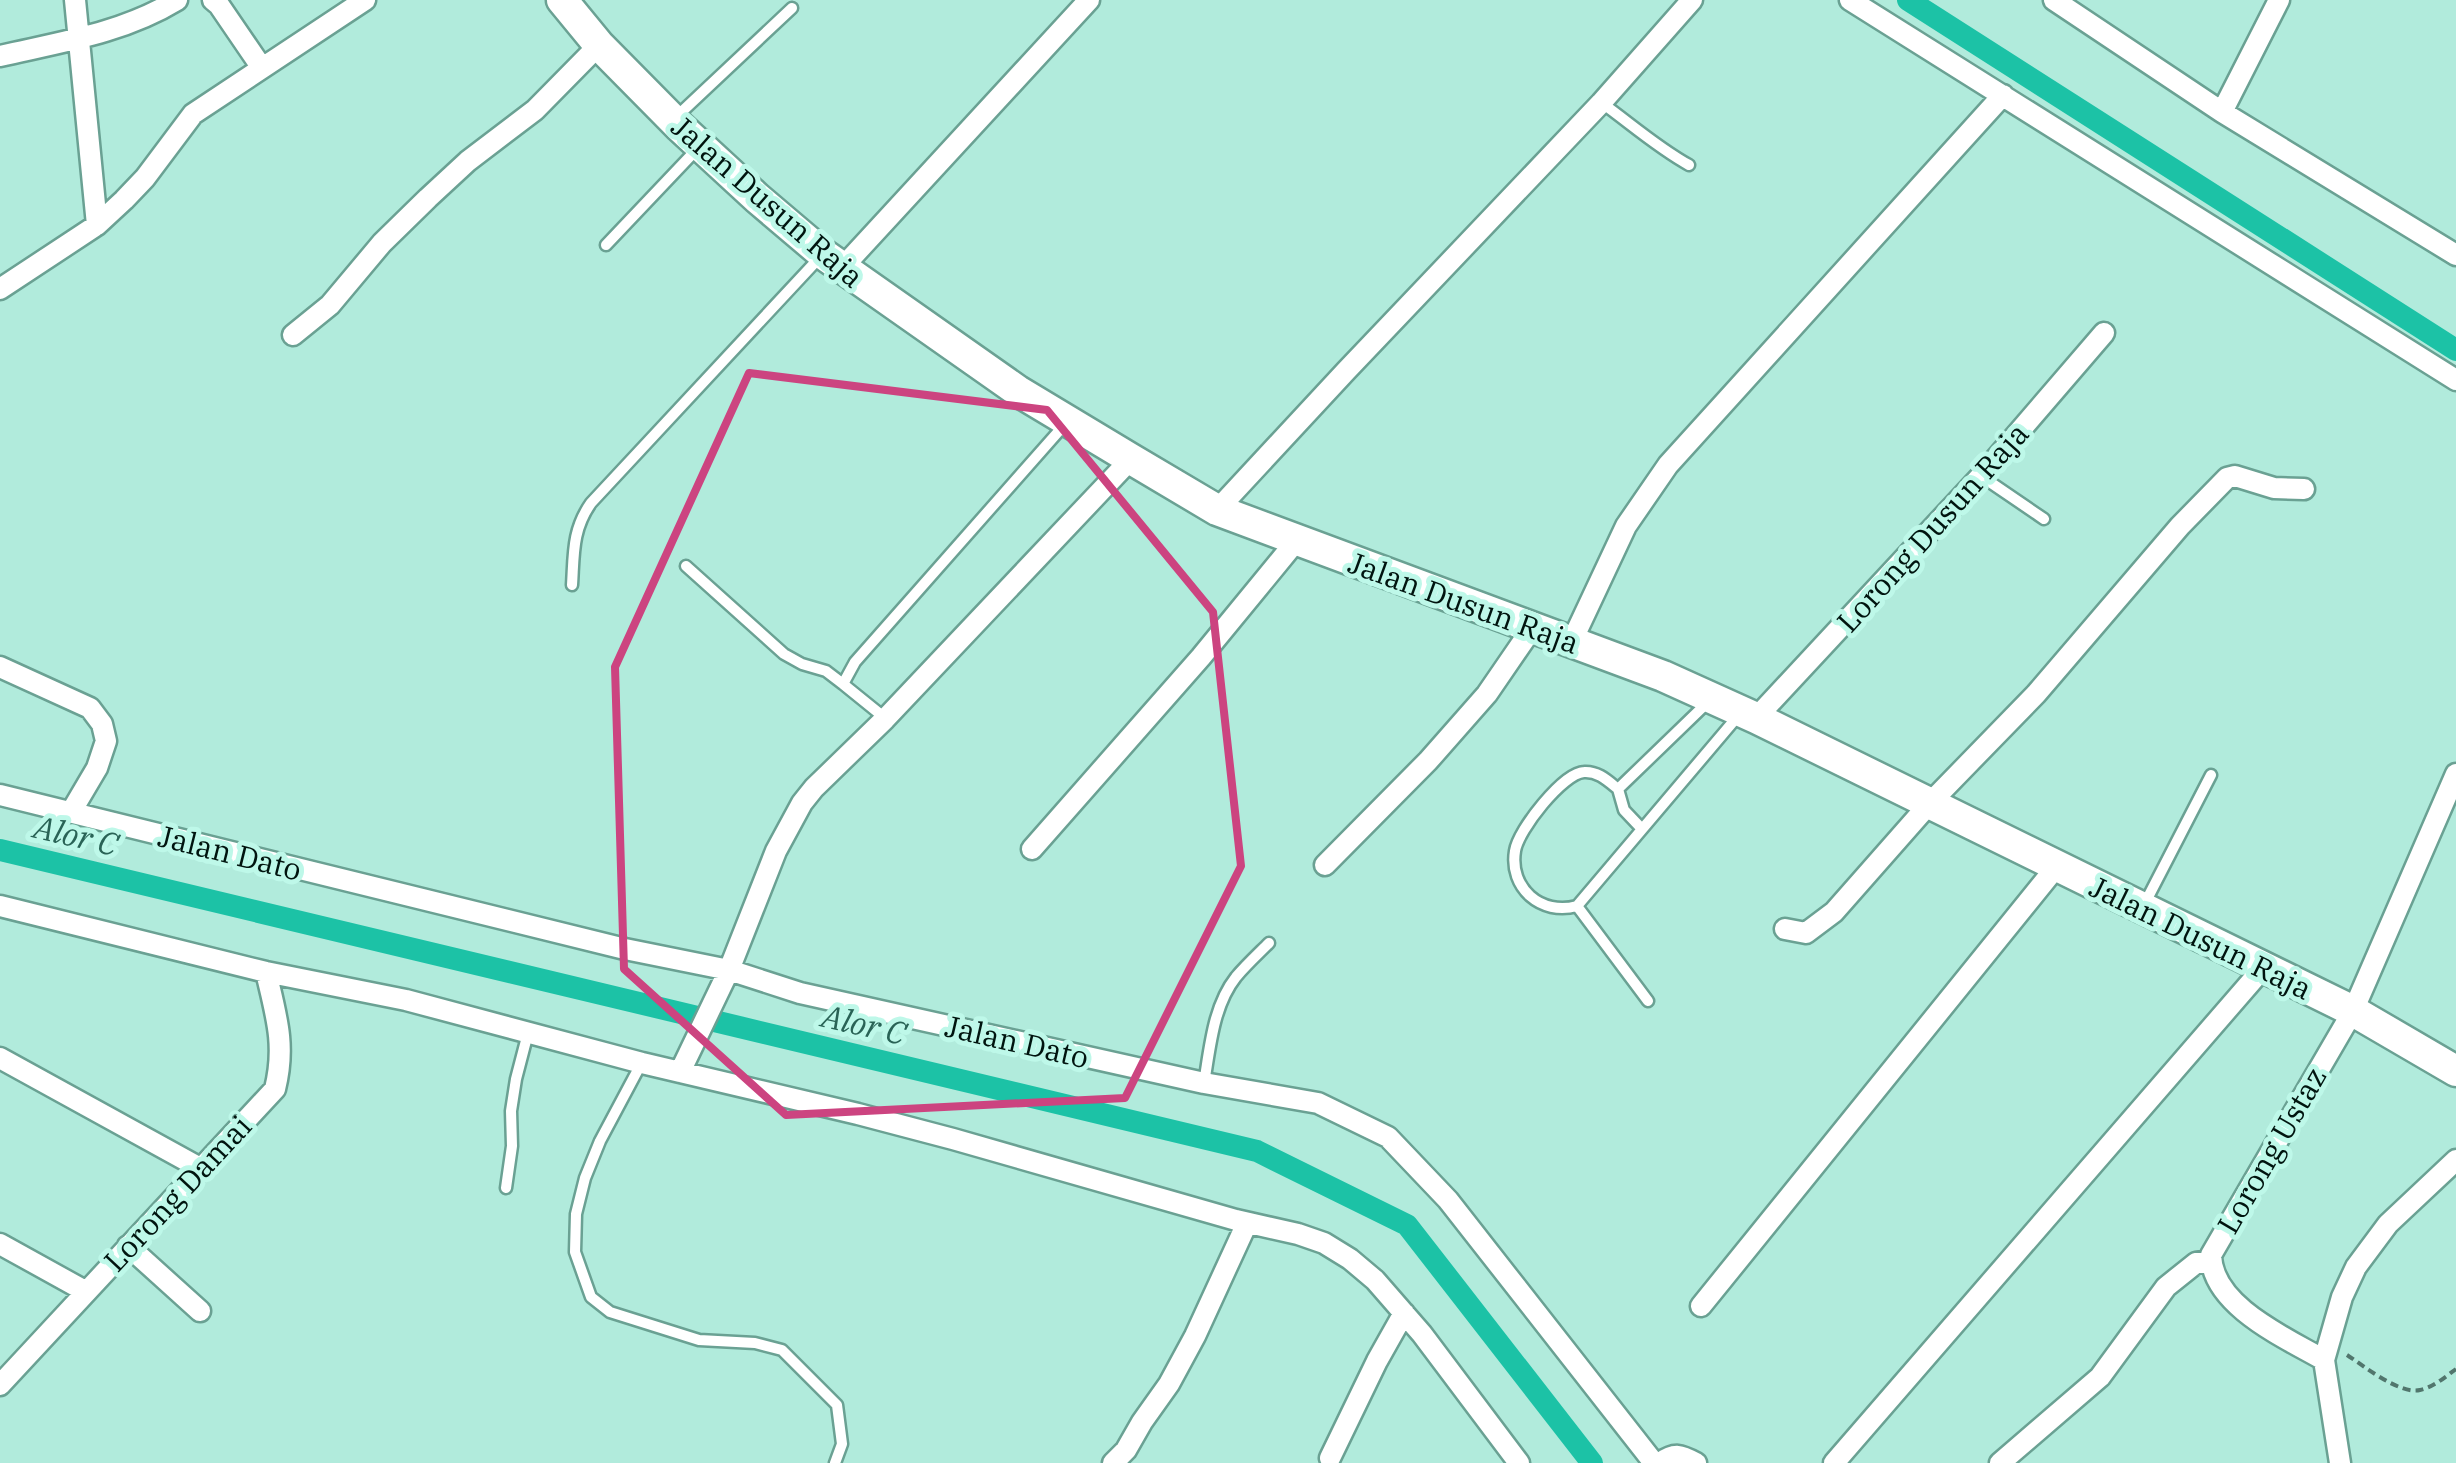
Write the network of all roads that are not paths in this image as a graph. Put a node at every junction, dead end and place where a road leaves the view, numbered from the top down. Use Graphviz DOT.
graph roads {
  1 [pos="75,0"];
  2 [pos="177,0"];
  3 [pos="213,0"];
  4 [pos="365,0"];
  5 [pos="562,0"];
  6 [pos="1089,0"];
  7 [pos="1692,0"];
  8 [pos="1850,0"];
  9 [pos="2054,0"];
  10 [pos="2280,0"];
  11 [pos="792,8"];
  12 [pos="77,38"];
  13 [pos="599,45"];
  14 [pos="0,56"];
  15 [pos="262,68"];
  16 [pos="2003,95"];
  17 [pos="1601,103"];
  18 [pos="2222,112"];
  19 [pos="673,120"];
  20 [pos="700,146"];
  21 [pos="1689,165"];
  22 [pos="97,224"];
  23 [pos="606,245"];
  24 [pos="2456,254"];
  25 [pos="833,261"];
  26 [pos="0,288"];
  27 [pos="2104,333"];
  28 [pos="293,335"];
  29 [pos="2456,380"];
  30 [pos="1068,421"];
  31 [pos="1131,459"];
  32 [pos="1980,476"];
  33 [pos="2304,488"];
  34 [pos="1217,510"];
  35 [pos="2044,519"];
  36 [pos="1297,540"];
  37 [pos="686,566"];
  38 [pos="572,585"];
  39 [pos="1533,627"];
  40 [pos="1572,641"];
  41 [pos="0,667"];
  42 [pos="842,684"];
  43 [pos="1712,698"];
  44 [pos="1749,715"];
  45 [pos="885,719"];
  46 [pos="2456,774"];
  47 [pos="2210,776"];
  48 [pos="1618,790"];
  49 [pos="0,795"];
  50 [pos="1930,803"];
  51 [pos="71,812"];
  52 [pos="1642,829"];
  53 [pos="1032,849"];
  54 [pos="1324,865"];
  55 [pos="2057,866"];
  56 [pos="0,906"];
  57 [pos="1577,906"];
  58 [pos="2142,908"];
  59 [pos="1785,930"];
  60 [pos="1269,943"];
  61 [pos="2264,967"];
  62 [pos="266,972"];
  63 [pos="727,973"];
  64 [pos="1648,1001"];
  65 [pos="2353,1011"];
  66 [pos="528,1032"];
  67 [pos="0,1058"];
  68 [pos="642,1063"];
  69 [pos="682,1066"];
  70 [pos="2456,1072"];
  71 [pos="1204,1084"];
  72 [pos="2456,1160"];
  73 [pos="200,1168"];
  74 [pos="506,1188"];
  75 [pos="1247,1223"];
  76 [pos="0,1244"];
  77 [pos="128,1246"];
  78 [pos="2211,1261"];
  79 [pos="86,1291"];
  80 [pos="1701,1306"];
  81 [pos="200,1311"];
  82 [pos="1404,1313"];
  83 [pos="2326,1351"];
  84 [pos="0,1384"];
  85 [pos="1330,1458"];
  86 [pos="835,1463"];
  87 [pos="1114,1463"];
  88 [pos="1519,1463"];
  89 [pos="1657,1463"];
  90 [pos="1696,1463"];
  91 [pos="1834,1463"];
  92 [pos="2000,1463"];
  93 [pos="2340,1463"];
  1 -- 12 [label="street"];
  2 -- 12 [label="street"];
  3 -- 15 [label="street"];
  4 -- 15 [label="street"];
  5 -- 13 [label="main road, Jalan Dusun Raja"];
  6 -- 25 [label="street"];
  7 -- 17 [label="street"];
  8 -- 16 [label="street"];
  9 -- 18 [label="street"];
  10 -- 18 [label="street"];
  11 -- 19 [label="lane"];
  12 -- 14 [label="street"];
  12 -- 22 [label="street"];
  13 -- 19 [label="main road, Jalan Dusun Raja"];
  13 -- 28 [label="street"];
  15 -- 22 [label="street"];
  16 -- 29 [label="street"];
  16 -- 40 [label="street"];
  17 -- 21 [label="lane"];
  17 -- 34 [label="street"];
  18 -- 24 [label="street"];
  19 -- 20 [label="main road, Jalan Dusun Raja"];
  20 -- 23 [label="lane"];
  20 -- 25 [label="main road, Jalan Dusun Raja"];
  22 -- 26 [label="street"];
  25 -- 30 [label="main road, Jalan Dusun Raja"];
  25 -- 38 [label="lane"];
  27 -- 32 [label="street, Lorong Dusun Raja"];
  30 -- 31 [label="main road, Jalan Dusun Raja"];
  30 -- 42 [label="lane"];
  31 -- 34 [label="main road, Jalan Dusun Raja"];
  31 -- 45 [label="street"];
  32 -- 35 [label="lane"];
  32 -- 44 [label="street, Lorong Dusun Raja"];
  33 -- 50 [label="street"];
  34 -- 36 [label="main road, Jalan Dusun Raja"];
  36 -- 39 [label="main road, Jalan Dusun Raja"];
  36 -- 53 [label="street"];
  37 -- 42 [label="lane"];
  39 -- 40 [label="main road, Jalan Dusun Raja"];
  39 -- 54 [label="street"];
  40 -- 43 [label="main road, Jalan Dusun Raja"];
  41 -- 51 [label="street"];
  42 -- 45 [label="lane"];
  43 -- 44 [label="main road, Jalan Dusun Raja"];
  43 -- 48 [label="lane"];
  44 -- 50 [label="main road, Jalan Dusun Raja"];
  44 -- 52 [label="lane"];
  45 -- 63 [label="street"];
  46 -- 65 [label="street, Lorong Ustaz"];
  47 -- 58 [label="lane"];
  48 -- 52 [label="lane"];
  48 -- 57 [label="lane"];
  49 -- 51 [label="street, Jalan Dato"];
  50 -- 55 [label="main road, Jalan Dusun Raja"];
  50 -- 59 [label="street"];
  51 -- 63 [label="street, Jalan Dato"];
  52 -- 57 [label="lane"];
  55 -- 58 [label="main road, Jalan Dusun Raja"];
  55 -- 80 [label="street"];
  56 -- 62 [label="street"];
  57 -- 64 [label="lane"];
  58 -- 61 [label="main road, Jalan Dusun Raja"];
  60 -- 71 [label="lane"];
  61 -- 65 [label="main road, Jalan Dusun Raja"];
  61 -- 91 [label="street"];
  62 -- 66 [label="street"];
  62 -- 73 [label="street, Lorong Damai"];
  63 -- 69 [label="street"];
  63 -- 71 [label="street, Jalan Dato"];
  65 -- 70 [label="main road, Jalan Dusun Raja"];
  65 -- 78 [label="street, Lorong Ustaz"];
  66 -- 68 [label="street"];
  66 -- 74 [label="lane"];
  67 -- 73 [label="street"];
  68 -- 69 [label="street"];
  68 -- 86 [label="lane"];
  69 -- 75 [label="street"];
  71 -- 89 [label="street, Jalan Dato"];
  72 -- 83 [label="street"];
  73 -- 77 [label="street, Lorong Damai"];
  75 -- 82 [label="street"];
  75 -- 87 [label="street"];
  76 -- 79 [label="street"];
  77 -- 79 [label="street, Lorong Damai"];
  77 -- 81 [label="street"];
  78 -- 83 [label="street, Lorong Ustaz"];
  78 -- 92 [label="street"];
  79 -- 84 [label="street, Lorong Damai"];
  82 -- 85 [label="street"];
  82 -- 88 [label="street"];
  83 -- 93 [label="street"];
  89 -- 90 [label="street"];
}
